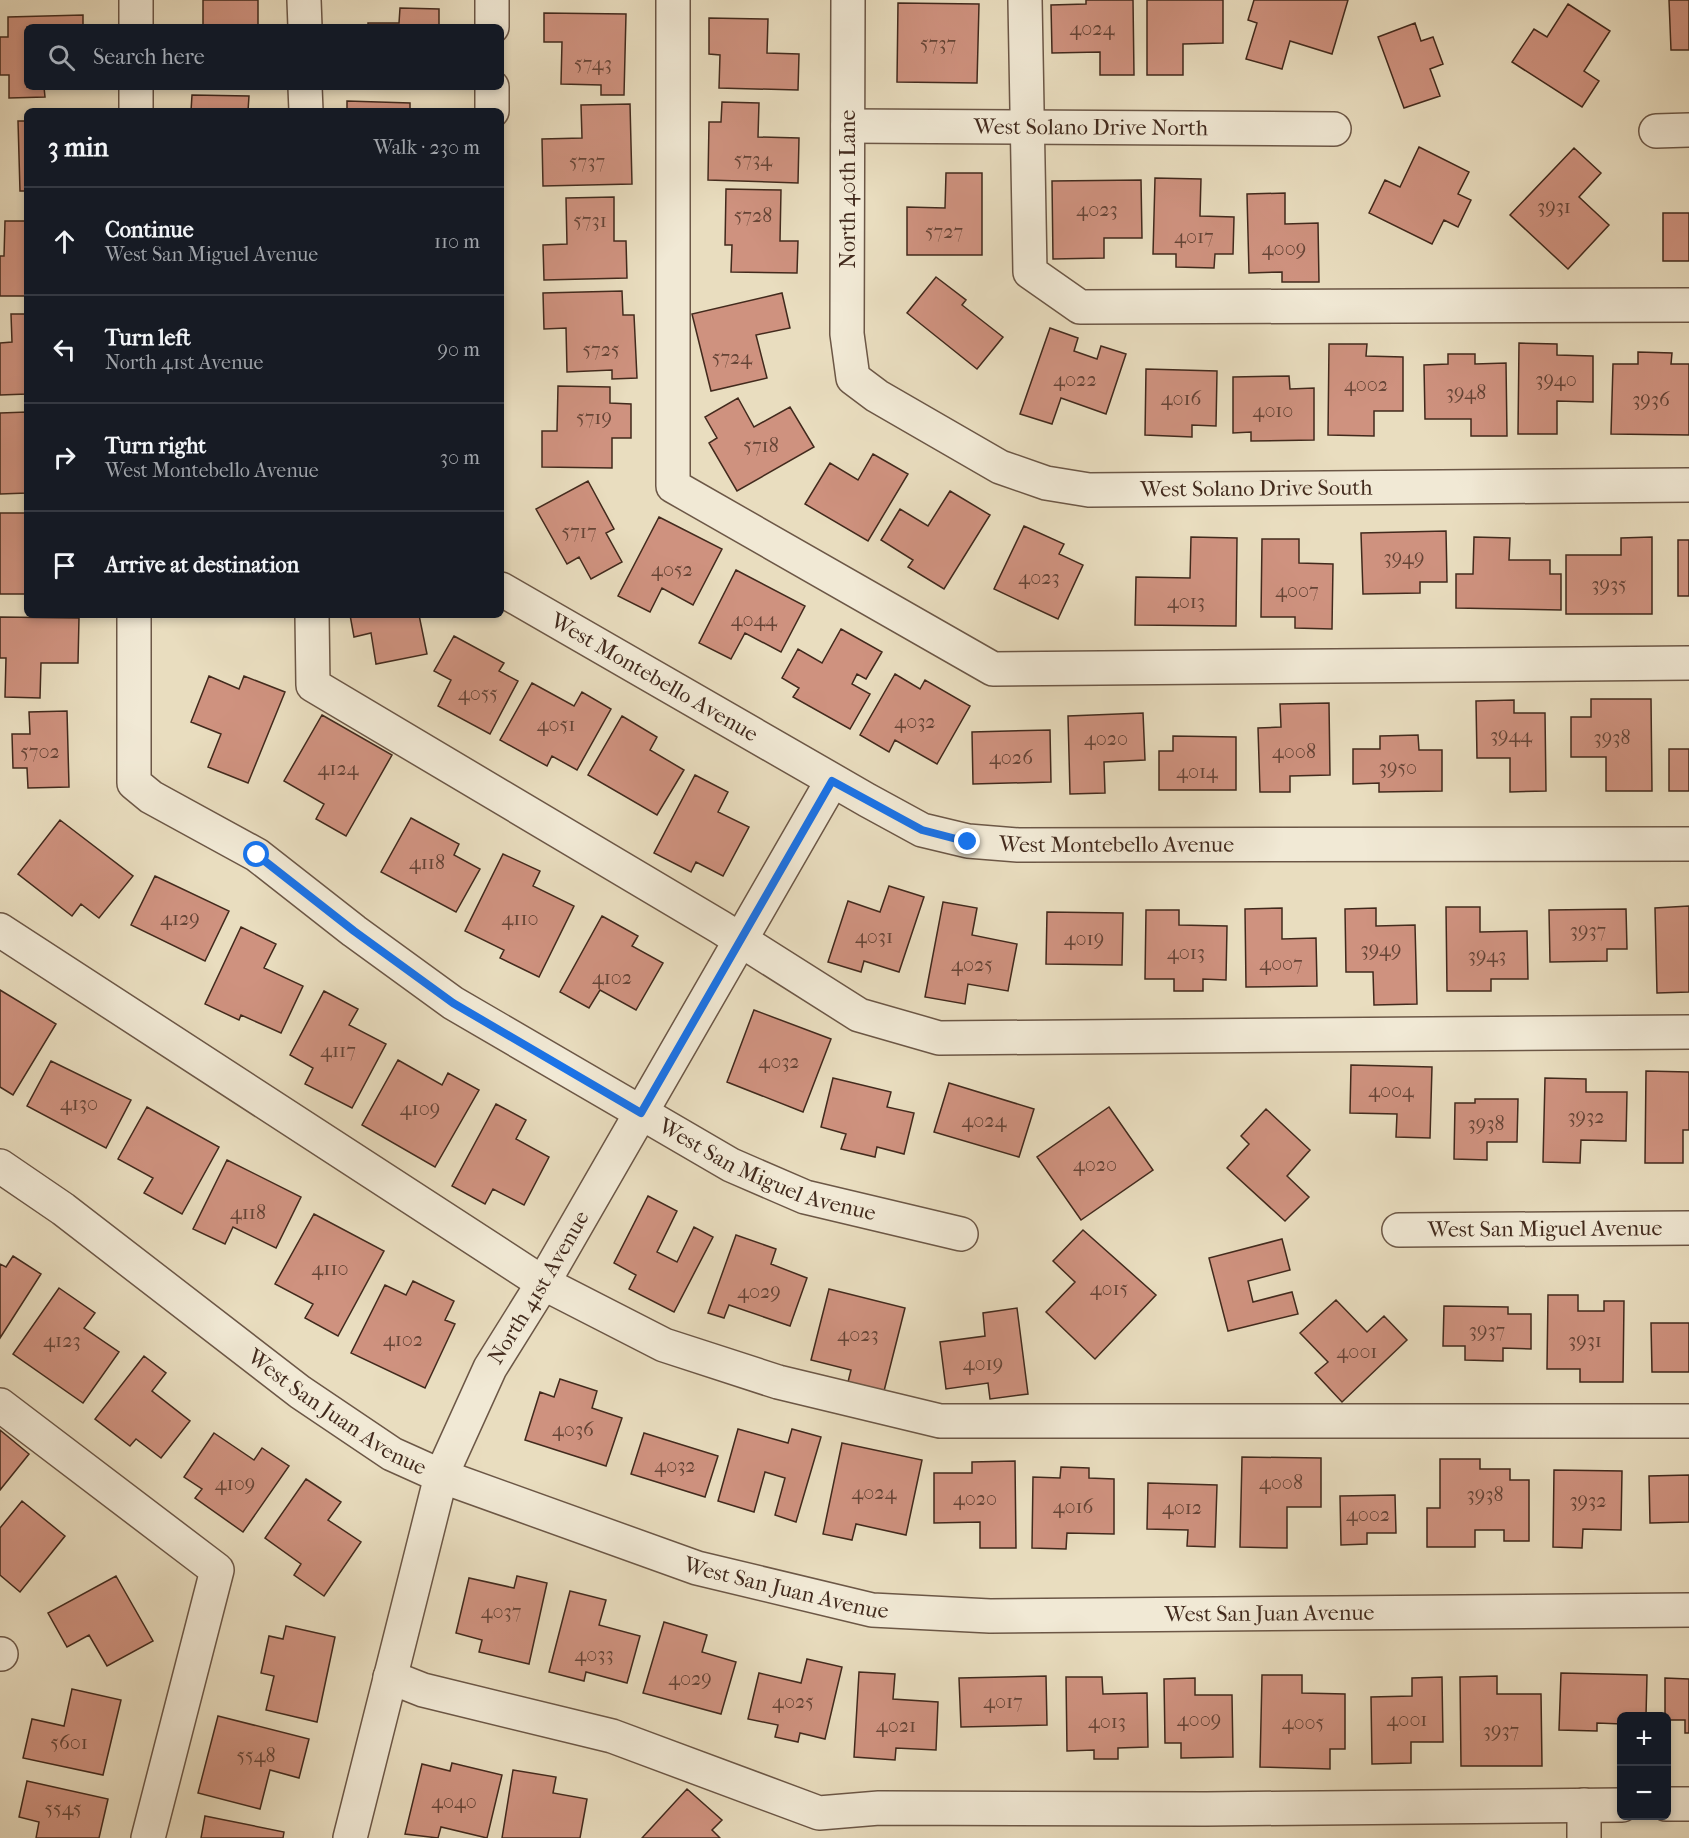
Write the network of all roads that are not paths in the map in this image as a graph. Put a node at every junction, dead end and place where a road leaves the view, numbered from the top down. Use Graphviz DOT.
graph roads {
  1 [pos="136,0"];
  2 [pos="304,0"];
  3 [pos="492,0"];
  4 [pos="673,0"];
  5 [pos="848,0"];
  6 [pos="1025,0"];
  7 [pos="136,24"];
  8 [pos="304,24"];
  9 [pos="492,24"];
  10 [pos="136,90"];
  11 [pos="305,90"];
  12 [pos="492,90"];
  13 [pos="136,108"];
  14 [pos="306,108"];
  15 [pos="492,108"];
  16 [pos="848,126"];
  17 [pos="1026,127"];
  18 [pos="1334,129"];
  19 [pos="1689,130"];
  20 [pos="1656,131"];
  21 [pos="1689,305"];
  22 [pos="853,378"];
  23 [pos="1689,486"];
  24 [pos="504,591"];
  25 [pos="134,618"];
  26 [pos="312,618"];
  27 [pos="1689,663"];
  28 [pos="832,781"];
  29 [pos="1689,844"];
  30 [pos="0,930"];
  31 [pos="740,939"];
  32 [pos="1689,1032"];
  33 [pos="641,1113"];
  34 [pos="0,1166"];
  35 [pos="1689,1228"];
  36 [pos="1399,1230"];
  37 [pos="961,1234"];
  38 [pos="543,1283"];
  39 [pos="0,1405"];
  40 [pos="1689,1421"];
  41 [pos="441,1476"];
  42 [pos="1689,1610"];
  43 [pos="390,1677"];
  44 [pos="1671,1804"];
  45 [pos="1689,1804"];
  46 [pos="1584,1805"];
  47 [pos="1617,1805"];
  48 [pos="1206,1824"];
  49 [pos="819,1826"];
  50 [pos="148,1838"];
  51 [pos="350,1838"];
  52 [pos="1584,1838"];
  1 -- 7 [label="street"];
  2 -- 8 [label="street"];
  3 -- 9 [label="street"];
  4 -- 27 [label="street"];
  5 -- 16 [label="street, North 40th Lane"];
  6 -- 17 [label="street"];
  10 -- 13 [label="street"];
  11 -- 14 [label="street"];
  12 -- 15 [label="street"];
  16 -- 17 [label="street, West Solano Drive North"];
  16 -- 22 [label="street, North 40th Lane"];
  17 -- 18 [label="street, West Solano Drive North"];
  17 -- 21 [label="street"];
  19 -- 20 [label="street"];
  22 -- 23 [label="street, West Solano Drive South"];
  24 -- 28 [label="street, West Montebello Avenue"];
  25 -- 33 [label="street, West San Miguel Avenue"];
  26 -- 31 [label="street"];
  28 -- 29 [label="street, West Montebello Avenue"];
  28 -- 31 [label="street, North 41st Avenue"];
  30 -- 38 [label="street"];
  31 -- 32 [label="street"];
  31 -- 33 [label="street, North 41st Avenue"];
  33 -- 37 [label="street, West San Miguel Avenue"];
  33 -- 38 [label="street, North 41st Avenue"];
  34 -- 41 [label="street, West San Juan Avenue"];
  35 -- 36 [label="street, West San Miguel Avenue"];
  38 -- 40 [label="street"];
  38 -- 41 [label="street, North 41st Avenue"];
  39 -- 50 [label="street"];
  41 -- 42 [label="street, West San Juan Avenue"];
  41 -- 43 [label="street, North 41st Avenue"];
  43 -- 49 [label="street"];
  43 -- 51 [label="street, North 41st Avenue"];
  44 -- 45 [label="street"];
  46 -- 47 [label="street"];
  46 -- 48 [label="street"];
  46 -- 52 [label="street"];
  48 -- 49 [label="street"];
}
